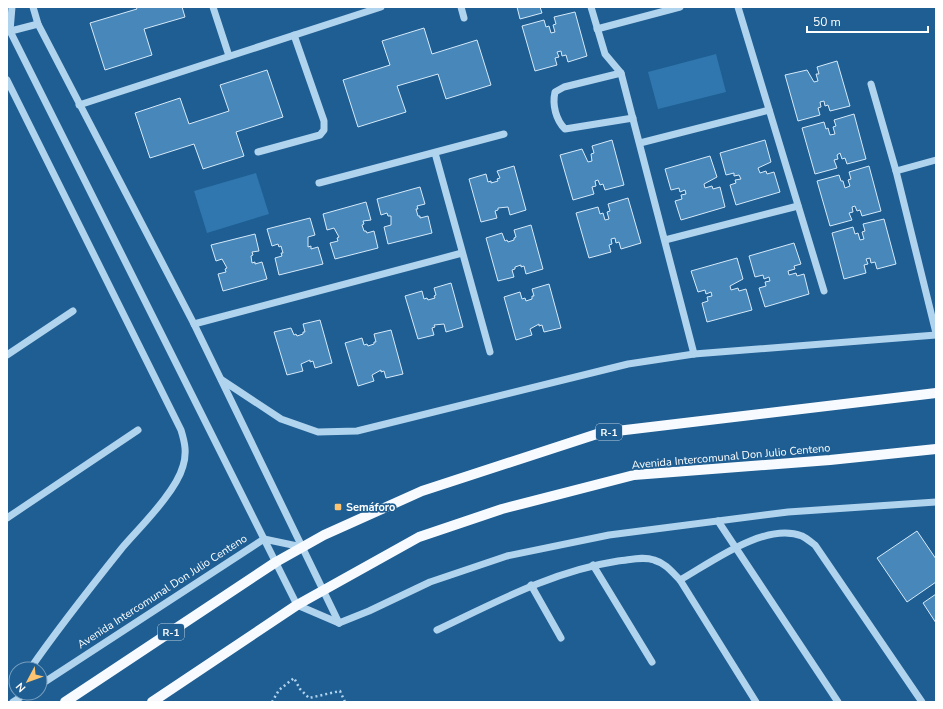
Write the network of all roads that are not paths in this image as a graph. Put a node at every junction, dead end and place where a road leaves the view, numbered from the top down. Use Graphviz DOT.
graph roads {
  1 [pos="12,7"];
  2 [pos="33,7"];
  3 [pos="213,7"];
  4 [pos="381,7"];
  5 [pos="461,7"];
  6 [pos="591,7"];
  7 [pos="680,7"];
  8 [pos="738,7"];
  9 [pos="464,18"];
  10 [pos="38,24"];
  11 [pos="597,29"];
  12 [pos="9,31"];
  13 [pos="294,35"];
  14 [pos="7,38"];
  15 [pos="229,56"];
  16 [pos="621,73"];
  17 [pos="7,80"];
  18 [pos="871,84"];
  19 [pos="79,105"];
  20 [pos="769,110"];
  21 [pos="633,118"];
  22 [pos="504,134"];
  23 [pos="640,143"];
  24 [pos="258,152"];
  25 [pos="435,153"];
  26 [pos="936,160"];
  27 [pos="896,171"];
  28 [pos="319,183"];
  29 [pos="798,206"];
  30 [pos="666,240"];
  31 [pos="462,253"];
  32 [pos="824,291"];
  33 [pos="73,311"];
  34 [pos="194,324"];
  35 [pos="936,334"];
  36 [pos="490,352"];
  37 [pos="694,354"];
  38 [pos="7,355"];
  39 [pos="222,380"];
  40 [pos="936,393"];
  41 [pos="138,430"];
  42 [pos="936,449"];
  43 [pos="936,502"];
  44 [pos="7,518"];
  45 [pos="718,521"];
  46 [pos="264,539"];
  47 [pos="302,546"];
  48 [pos="735,549"];
  49 [pos="276,562"];
  50 [pos="593,565"];
  51 [pos="680,580"];
  52 [pos="531,585"];
  53 [pos="324,591"];
  54 [pos="297,605"];
  55 [pos="339,624"];
  56 [pos="437,630"];
  57 [pos="561,638"];
  58 [pos="35,661"];
  59 [pos="652,662"];
  60 [pos="48,680"];
  61 [pos="65,702"];
  62 [pos="152,702"];
  63 [pos="756,702"];
  64 [pos="838,702"];
  65 [pos="922,702"];
  1 -- 12 [label="street"];
  2 -- 10 [label="street"];
  3 -- 15 [label="street"];
  4 -- 13 [label="street"];
  5 -- 9 [label="street"];
  6 -- 11 [label="street"];
  7 -- 11 [label="street"];
  8 -- 20 [label="street"];
  10 -- 12 [label="street"];
  10 -- 19 [label="street"];
  11 -- 16 [label="street"];
  12 -- 14 [label="street"];
  12 -- 46 [label="street"];
  13 -- 15 [label="street"];
  13 -- 24 [label="street"];
  15 -- 19 [label="street"];
  16 -- 21 [label="street"];
  16 -- 21 [label="street"];
  17 -- 58 [label="street"];
  18 -- 27 [label="street"];
  19 -- 34 [label="street"];
  20 -- 23 [label="street"];
  20 -- 29 [label="street"];
  21 -- 23 [label="street"];
  22 -- 25 [label="street"];
  23 -- 30 [label="street"];
  25 -- 28 [label="street"];
  25 -- 31 [label="street"];
  26 -- 27 [label="street"];
  27 -- 35 [label="street"];
  29 -- 30 [label="street"];
  29 -- 32 [label="street"];
  30 -- 37 [label="street"];
  31 -- 34 [label="street"];
  31 -- 36 [label="street"];
  33 -- 38 [label="street"];
  34 -- 39 [label="street"];
  35 -- 37 [label="street"];
  37 -- 39 [label="street"];
  39 -- 47 [label="street"];
  40 -- 47 [label="main road, R-1"];
  41 -- 44 [label="street"];
  42 -- 53 [label="main road, Avenida Intercomunal Don Julio Centeno"];
  43 -- 45 [label="street"];
  45 -- 48 [label="street"];
  45 -- 55 [label="street"];
  46 -- 47 [label="street, Avenida Intercomunal Don Julio Centeno"];
  46 -- 49 [label="street"];
  46 -- 60 [label="street, Avenida Intercomunal Don Julio Centeno"];
  47 -- 49 [label="main road, R-1"];
  47 -- 53 [label="street"];
  48 -- 51 [label="street"];
  48 -- 64 [label="street"];
  48 -- 65 [label="street"];
  49 -- 54 [label="street"];
  49 -- 61 [label="main road, R-1"];
  50 -- 51 [label="street"];
  50 -- 52 [label="street"];
  50 -- 59 [label="street"];
  51 -- 63 [label="street"];
  52 -- 56 [label="street"];
  52 -- 57 [label="street"];
  53 -- 54 [label="main road, Avenida Intercomunal Don Julio Centeno"];
  53 -- 55 [label="street"];
  54 -- 55 [label="street"];
  54 -- 62 [label="main road, Avenida Intercomunal Don Julio Centeno"];
}
